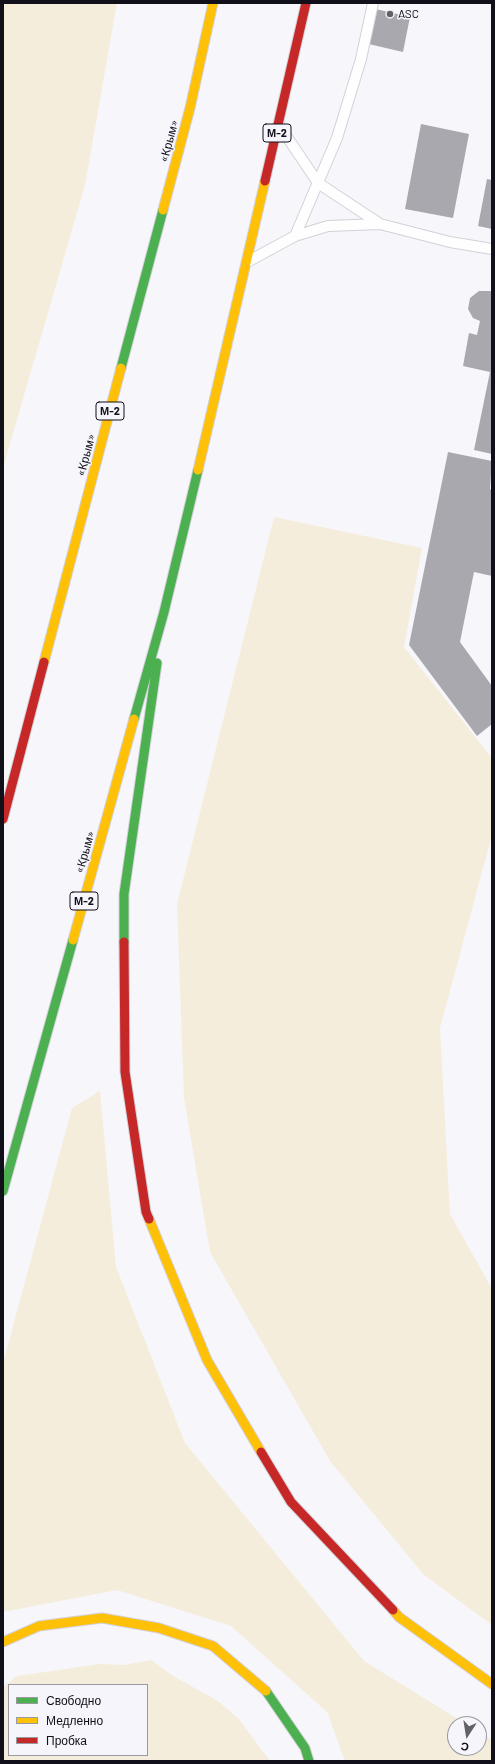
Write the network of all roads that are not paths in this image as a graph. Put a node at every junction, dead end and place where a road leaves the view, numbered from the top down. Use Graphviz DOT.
graph roads {
  1 [pos="213,3"];
  2 [pos="306,3"];
  3 [pos="373,3"];
  4 [pos="279,125"];
  5 [pos="318,182"];
  6 [pos="380,224"];
  7 [pos="295,236"];
  8 [pos="492,249"];
  9 [pos="247,262"];
  10 [pos="164,612"];
  11 [pos="3,819"];
  12 [pos="3,1191"];
  13 [pos="3,1642"];
  14 [pos="492,1684"];
  15 [pos="309,1761"];
  1 -- 11 [label="main road, «Крым» / М-2"];
  2 -- 4 [label="main road, М-2"];
  3 -- 5 [label="lane"];
  4 -- 5 [label="lane"];
  4 -- 9 [label="main road, М-2"];
  5 -- 6 [label="lane"];
  5 -- 7 [label="lane"];
  6 -- 7 [label="lane"];
  6 -- 8 [label="lane"];
  7 -- 9 [label="lane"];
  9 -- 10 [label="main road, М-2"];
  10 -- 12 [label="main road, «Крым» / М-2"];
  10 -- 14 [label="main road"];
  13 -- 15 [label="main road"];
}
